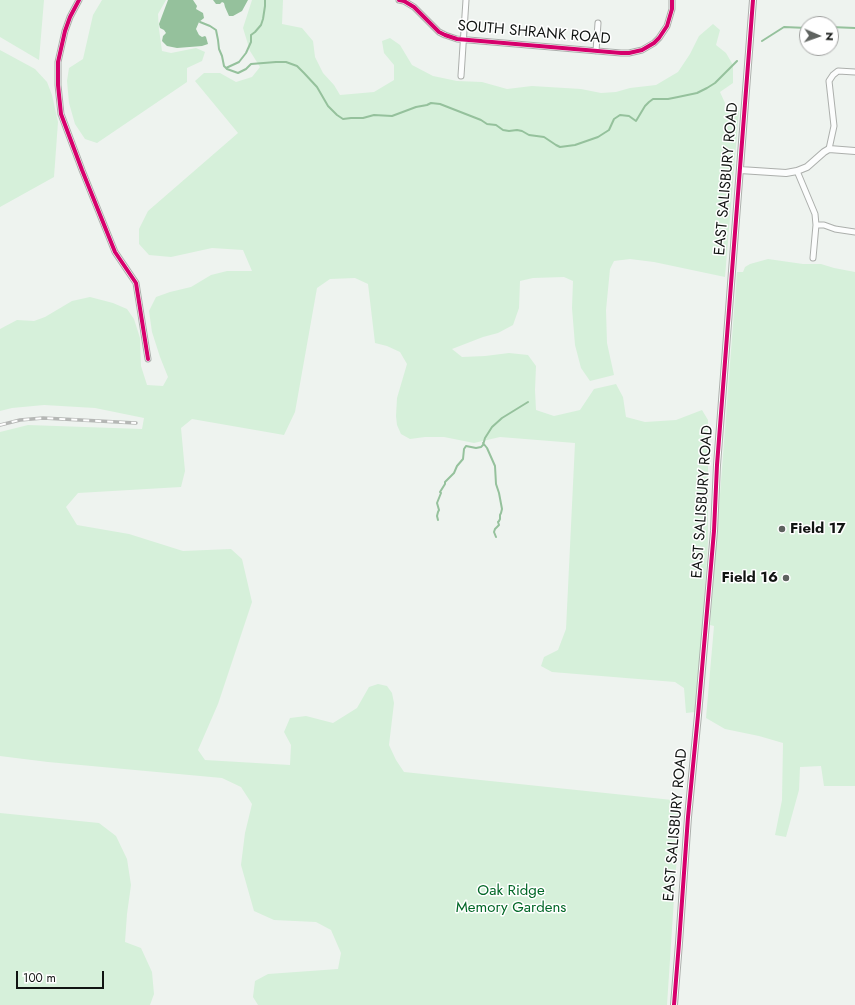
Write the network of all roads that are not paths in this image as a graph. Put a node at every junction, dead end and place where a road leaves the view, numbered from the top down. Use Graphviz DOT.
graph roads {
  1 [pos="79,0"];
  2 [pos="399,0"];
  3 [pos="466,0"];
  4 [pos="672,0"];
  5 [pos="753,0"];
  6 [pos="598,23"];
  7 [pos="463,40"];
  8 [pos="596,51"];
  9 [pos="855,72"];
  10 [pos="461,76"];
  11 [pos="829,150"];
  12 [pos="855,151"];
  13 [pos="740,170"];
  14 [pos="797,171"];
  15 [pos="816,225"];
  16 [pos="855,232"];
  17 [pos="813,258"];
  18 [pos="148,359"];
  19 [pos="674,1005"];
  1 -- 18 [label="street"];
  2 -- 7 [label="street, SOUTH SHRANK ROAD"];
  3 -- 7 [label="street"];
  4 -- 8 [label="street, SOUTH SHRANK ROAD"];
  5 -- 13 [label="street, EAST SALISBURY ROAD"];
  6 -- 8 [label="street"];
  7 -- 8 [label="street, SOUTH SHRANK ROAD"];
  7 -- 10 [label="street"];
  9 -- 11 [label="street"];
  11 -- 12 [label="street"];
  11 -- 14 [label="street"];
  13 -- 14 [label="street"];
  13 -- 19 [label="street, EAST SALISBURY ROAD"];
  14 -- 15 [label="street"];
  15 -- 16 [label="street"];
  15 -- 17 [label="street"];
}
